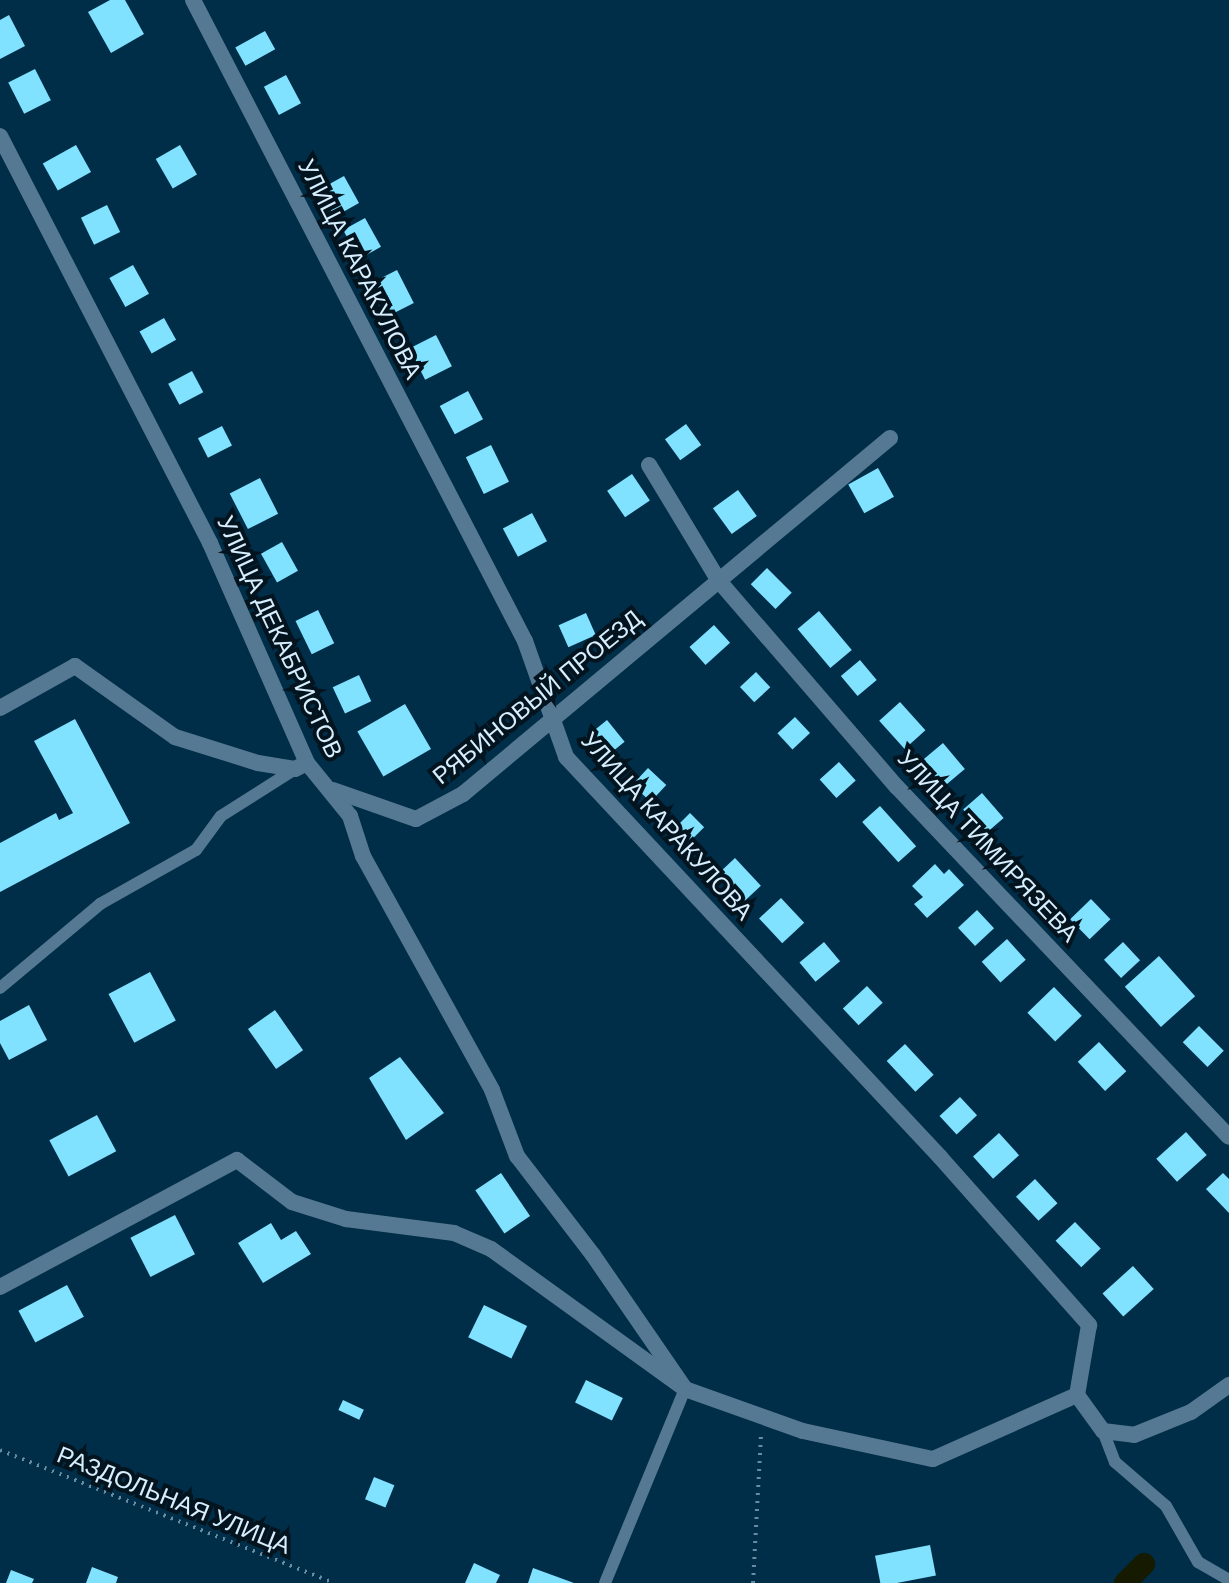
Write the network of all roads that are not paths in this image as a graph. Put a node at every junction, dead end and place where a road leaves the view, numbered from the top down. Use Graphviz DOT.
graph roads {
  1 [pos="193,0"];
  2 [pos="0,136"];
  3 [pos="890,438"];
  4 [pos="649,465"];
  5 [pos="719,581"];
  6 [pos="0,708"];
  7 [pos="549,720"];
  8 [pos="301,766"];
  9 [pos="331,789"];
  10 [pos="0,988"];
  11 [pos="1229,1137"];
  12 [pos="0,1287"];
  13 [pos="1229,1385"];
  14 [pos="685,1389"];
  15 [pos="1077,1395"];
  16 [pos="1103,1431"];
  17 [pos="1229,1580"];
  18 [pos="605,1583"];
  1 -- 7 [label="street, УЛИЦА КАРАКУЛОВА"];
  2 -- 8 [label="street, УЛИЦА ДЕКАБРИСТОВ"];
  3 -- 5 [label="street, РЯБИНОВЫЙ ПРОЕЗД"];
  4 -- 5 [label="street, УЛИЦА ТИМИРЯЗЕВА"];
  5 -- 7 [label="street, РЯБИНОВЫЙ ПРОЕЗД"];
  5 -- 11 [label="street, УЛИЦА ТИМИРЯЗЕВА"];
  6 -- 8 [label="street"];
  7 -- 9 [label="street, РЯБИНОВЫЙ ПРОЕЗД"];
  7 -- 15 [label="street, УЛИЦА КАРАКУЛОВА"];
  8 -- 9 [label="street, УЛИЦА ДЕКАБРИСТОВ"];
  8 -- 10 [label="lane"];
  9 -- 14 [label="street, УЛИЦА ДЕКАБРИСТОВ"];
  12 -- 14 [label="street"];
  13 -- 16 [label="street"];
  14 -- 15 [label="street"];
  14 -- 18 [label="lane"];
  15 -- 16 [label="street"];
  16 -- 17 [label="lane"];
}
